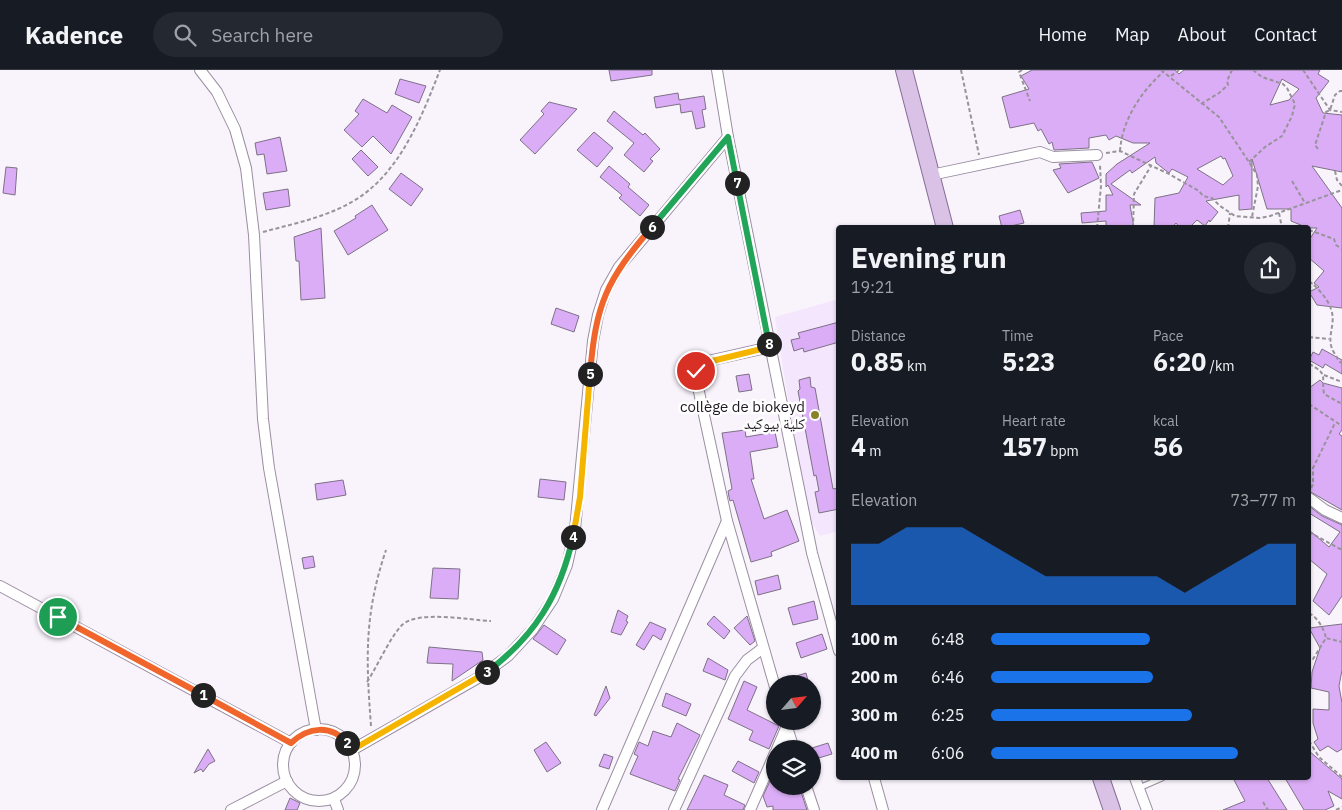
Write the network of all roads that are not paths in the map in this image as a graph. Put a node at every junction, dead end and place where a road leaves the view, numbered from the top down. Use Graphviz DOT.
graph roads {
  1 [pos="200,70"];
  2 [pos="717,70"];
  3 [pos="904,70"];
  4 [pos="728,137"];
  5 [pos="1097,155"];
  6 [pos="932,175"];
  7 [pos="944,225"];
  8 [pos="770,347"];
  9 [pos="1312,500"];
  10 [pos="1342,518"];
  11 [pos="728,521"];
  12 [pos="0,586"];
  13 [pos="836,640"];
  14 [pos="763,648"];
  15 [pos="771,675"];
  16 [pos="316,730"];
  17 [pos="291,743"];
  18 [pos="352,750"];
  19 [pos="766,774"];
  20 [pos="874,780"];
  21 [pos="1102,780"];
  22 [pos="1136,780"];
  23 [pos="1157,780"];
  24 [pos="287,781"];
  25 [pos="1139,788"];
  26 [pos="809,795"];
  27 [pos="334,799"];
  28 [pos="605,809"];
  29 [pos="232,810"];
  30 [pos="338,810"];
  31 [pos="674,810"];
  32 [pos="750,810"];
  33 [pos="814,810"];
  34 [pos="882,810"];
  35 [pos="1112,810"];
  36 [pos="1147,810"];
  1 -- 16 [label="street"];
  2 -- 4 [label="street"];
  3 -- 6 [label="main road"];
  4 -- 8 [label="street"];
  4 -- 18 [label="street"];
  5 -- 6 [label="street"];
  6 -- 7 [label="main road"];
  8 -- 11 [label="street"];
  8 -- 13 [label="street"];
  9 -- 10 [label="street"];
  11 -- 14 [label="street"];
  11 -- 28 [label="street"];
  12 -- 17 [label="street"];
  14 -- 15 [label="street"];
  14 -- 31 [label="street"];
  16 -- 17 [label="street"];
  16 -- 18 [label="street"];
  17 -- 24 [label="street"];
  18 -- 27 [label="street"];
  19 -- 32 [label="street"];
  20 -- 34 [label="street"];
  21 -- 35 [label="main road"];
  22 -- 25 [label="street"];
  23 -- 25 [label="lane"];
  24 -- 27 [label="street"];
  24 -- 29 [label="street"];
  25 -- 36 [label="street"];
  26 -- 33 [label="street"];
  27 -- 30 [label="street"];
}
